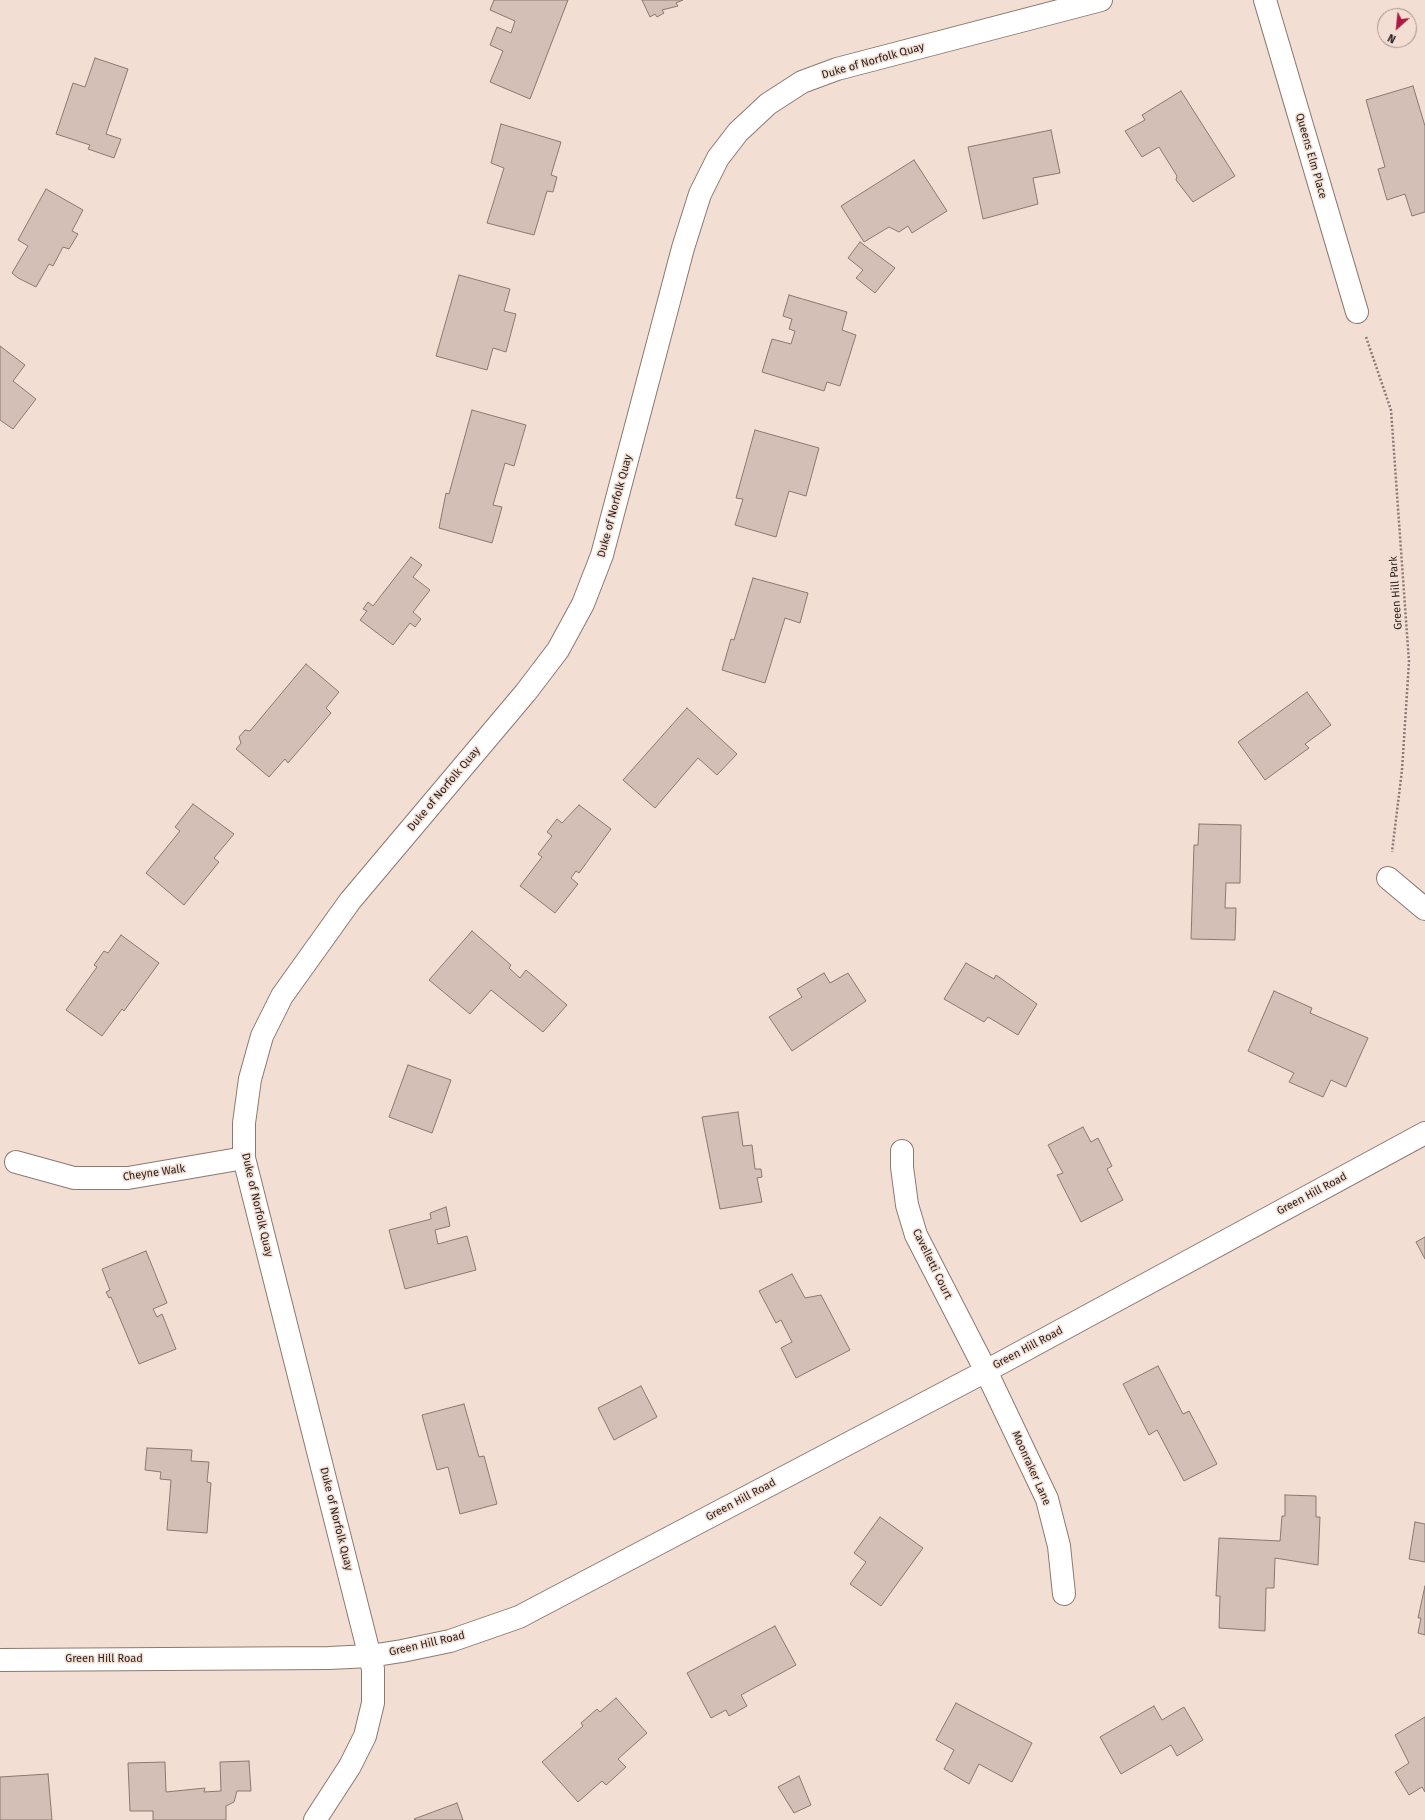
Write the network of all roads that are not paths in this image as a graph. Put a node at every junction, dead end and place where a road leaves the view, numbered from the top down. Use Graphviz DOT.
graph roads {
  1 [pos="1101,0"];
  2 [pos="1265,0"];
  3 [pos="1357,312"];
  4 [pos="1388,878"];
  5 [pos="1425,909"];
  6 [pos="1425,1133"];
  7 [pos="902,1151"];
  8 [pos="244,1158"];
  9 [pos="16,1162"];
  10 [pos="986,1371"];
  11 [pos="1064,1594"];
  12 [pos="370,1656"];
  13 [pos="0,1660"];
  14 [pos="315,1820"];
  1 -- 8 [label="street, Duke of Norfolk Quay"];
  2 -- 3 [label="street, Queens Elm Place"];
  4 -- 5 [label="street"];
  6 -- 10 [label="street, Green Hill Road"];
  7 -- 10 [label="street, Cavelletti Court"];
  8 -- 9 [label="street, Cheyne Walk"];
  8 -- 12 [label="street, Duke of Norfolk Quay"];
  10 -- 11 [label="street, Moonraker Lane"];
  10 -- 12 [label="street, Green Hill Road"];
  12 -- 13 [label="street, Green Hill Road"];
  12 -- 14 [label="street, Duke of Norfolk Quay"];
}
